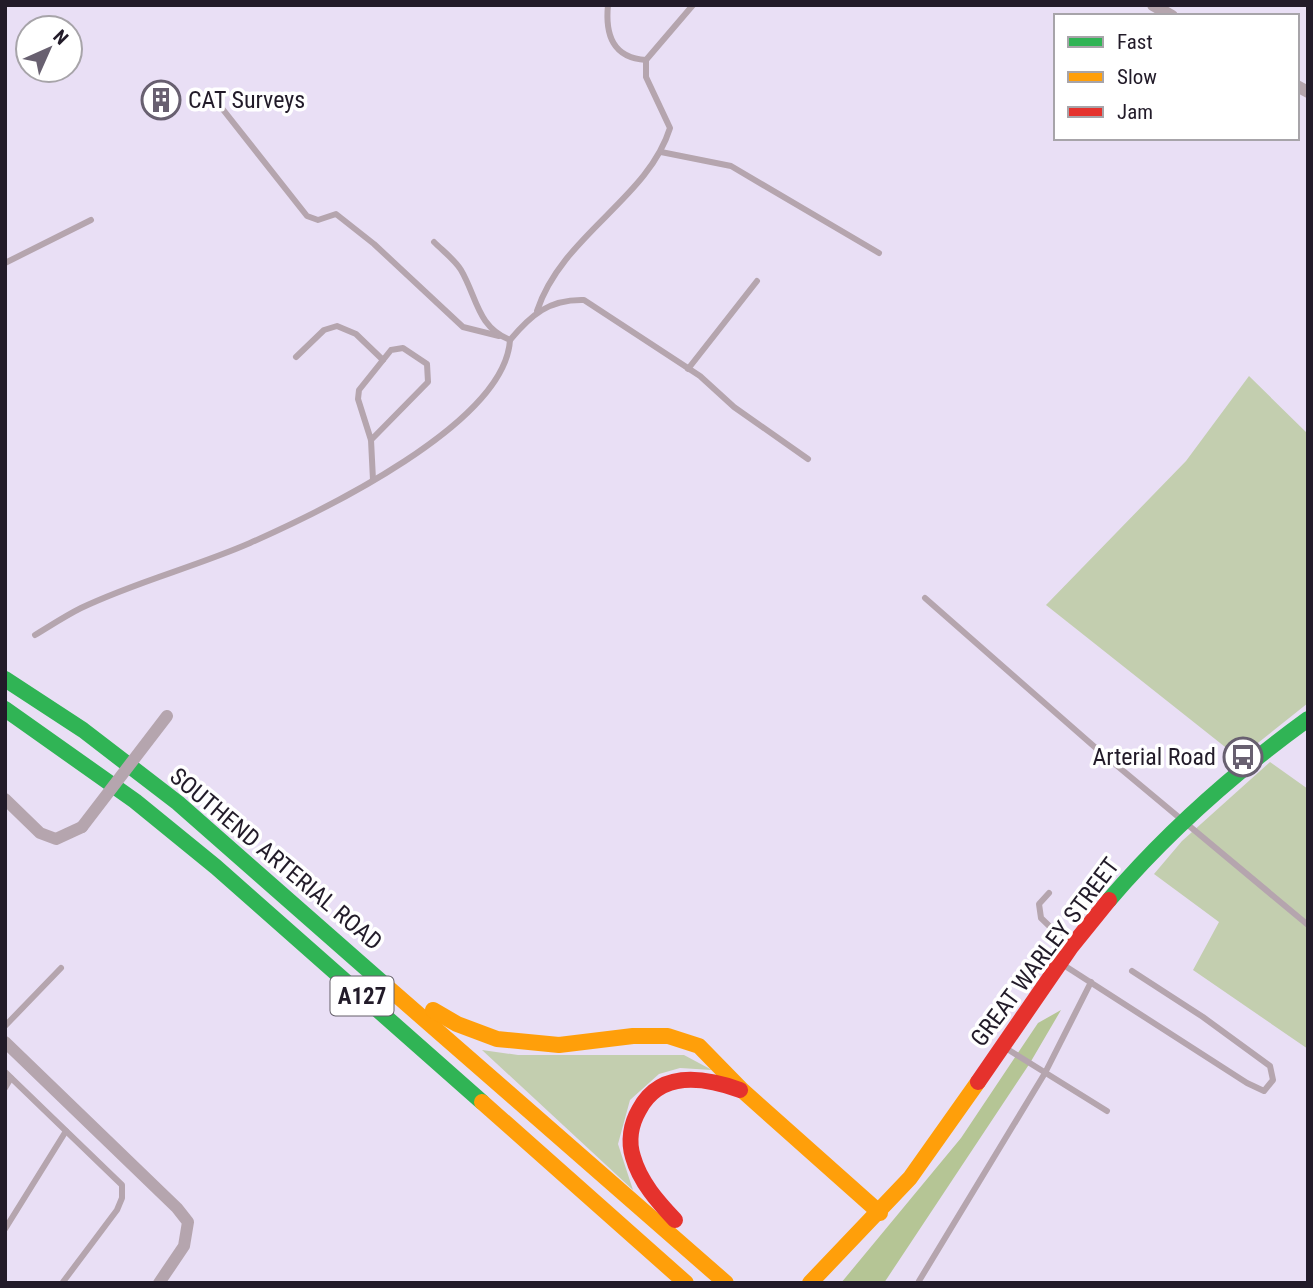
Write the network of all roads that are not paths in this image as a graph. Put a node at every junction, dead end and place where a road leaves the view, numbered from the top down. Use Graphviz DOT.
graph roads {
  1 [pos="608,5"];
  2 [pos="692,5"];
  3 [pos="1153,5"];
  4 [pos="1169,14"];
  5 [pos="646,60"];
  6 [pos="217,103"];
  7 [pos="661,152"];
  8 [pos="91,220"];
  9 [pos="435,242"];
  10 [pos="879,253"];
  11 [pos="5,263"];
  12 [pos="757,281"];
  13 [pos="537,311"];
  14 [pos="500,336"];
  15 [pos="510,340"];
  16 [pos="296,357"];
  17 [pos="383,360"];
  18 [pos="688,369"];
  19 [pos="371,440"];
  20 [pos="808,458"];
  21 [pos="373,480"];
  22 [pos="925,598"];
  23 [pos="35,635"];
  24 [pos="5,677"];
  25 [pos="5,709"];
  26 [pos="5,715"];
  27 [pos="167,716"];
  28 [pos="1308,719"];
  29 [pos="49,738"];
  30 [pos="5,799"];
  31 [pos="1185,820"];
  32 [pos="1049,892"];
  33 [pos="1308,925"];
  34 [pos="1072,947"];
  35 [pos="352,952"];
  36 [pos="1061,963"];
  37 [pos="61,968"];
  38 [pos="1132,971"];
  39 [pos="1091,982"];
  40 [pos="5,1026"];
  41 [pos="5,1042"];
  42 [pos="1002,1046"];
  43 [pos="5,1072"];
  44 [pos="1045,1073"];
  45 [pos="11,1078"];
  46 [pos="5,1088"];
  47 [pos="743,1091"];
  48 [pos="1107,1111"];
  49 [pos="66,1131"];
  50 [pos="880,1213"];
  51 [pos="5,1229"];
  52 [pos="815,1278"];
  53 [pos="919,1281"];
  54 [pos="63,1282"];
  55 [pos="159,1283"];
  56 [pos="685,1283"];
  57 [pos="726,1283"];
  58 [pos="740,1283"];
  1 -- 5 [label="lane"];
  2 -- 5 [label="lane"];
  3 -- 4 [label="street"];
  5 -- 7 [label="lane"];
  6 -- 14 [label="lane"];
  7 -- 10 [label="lane"];
  7 -- 13 [label="lane"];
  8 -- 11 [label="lane"];
  9 -- 14 [label="lane"];
  12 -- 18 [label="lane"];
  13 -- 15 [label="lane"];
  13 -- 18 [label="lane"];
  14 -- 15 [label="lane"];
  15 -- 21 [label="lane"];
  16 -- 17 [label="lane"];
  17 -- 19 [label="lane"];
  17 -- 19 [label="lane"];
  18 -- 20 [label="lane"];
  19 -- 21 [label="lane"];
  21 -- 23 [label="lane"];
  22 -- 31 [label="lane"];
  24 -- 35 [label="main road, SOUTHEND ARTERIAL ROAD / A127"];
  25 -- 29 [label="main road, SOUTHEND ARTERIAL ROAD / A127"];
  26 -- 29 [label="main road"];
  27 -- 30 [label="street, bridge"];
  28 -- 31 [label="main road, GREAT WARLEY STREET"];
  29 -- 56 [label="main road, SOUTHEND ARTERIAL ROAD / A127"];
  31 -- 33 [label="lane"];
  31 -- 34 [label="main road, GREAT WARLEY STREET"];
  32 -- 34 [label="lane"];
  34 -- 36 [label="main road, GREAT WARLEY STREET"];
  35 -- 47 [label="main road"];
  35 -- 57 [label="main road, SOUTHEND ARTERIAL ROAD / A127"];
  36 -- 39 [label="lane"];
  36 -- 42 [label="main road, GREAT WARLEY STREET"];
  37 -- 40 [label="lane"];
  38 -- 39 [label="lane"];
  39 -- 44 [label="lane"];
  41 -- 55 [label="street"];
  42 -- 44 [label="lane"];
  42 -- 50 [label="main road, GREAT WARLEY STREET"];
  43 -- 45 [label="lane"];
  44 -- 48 [label="lane"];
  44 -- 53 [label="lane"];
  45 -- 46 [label="lane"];
  45 -- 49 [label="lane"];
  47 -- 50 [label="main road"];
  47 -- 58 [label="main road"];
  49 -- 51 [label="lane"];
  49 -- 54 [label="lane"];
  50 -- 52 [label="main road, GREAT WARLEY STREET"];
}
